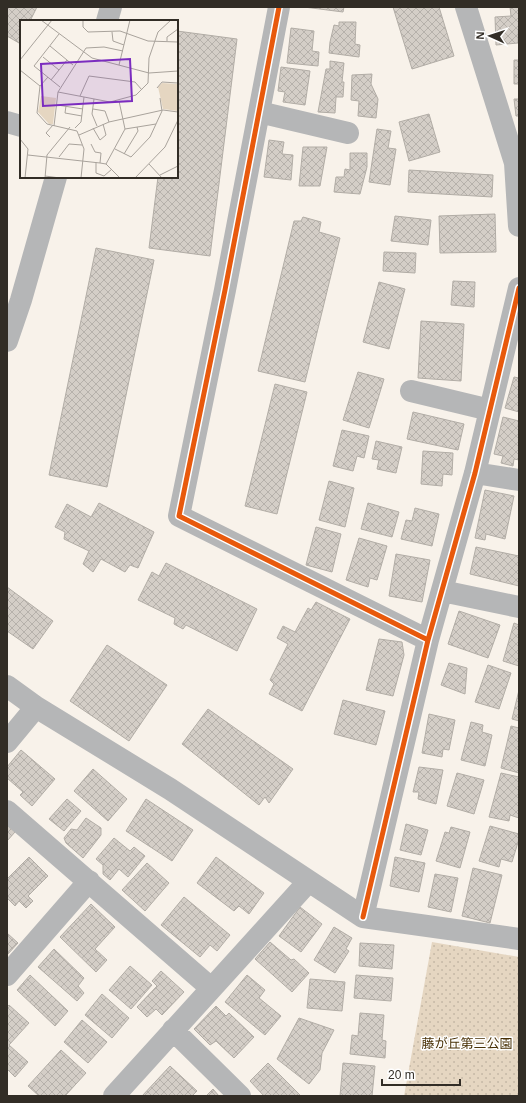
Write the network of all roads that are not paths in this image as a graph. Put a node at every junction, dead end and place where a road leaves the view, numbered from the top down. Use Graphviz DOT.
graph roads {
  1 [pos="112,7"];
  2 [pos="279,7"];
  3 [pos="466,7"];
  4 [pos="107,20"];
  5 [pos="259,112"];
  6 [pos="7,122"];
  7 [pos="20,126"];
  8 [pos="348,132"];
  9 [pos="517,163"];
  10 [pos="56,178"];
  11 [pos="519,226"];
  12 [pos="519,288"];
  13 [pos="7,341"];
  14 [pos="411,391"];
  15 [pos="490,410"];
  16 [pos="475,473"];
  17 [pos="519,480"];
  18 [pos="442,591"];
  19 [pos="519,607"];
  20 [pos="428,640"];
  21 [pos="7,686"];
  22 [pos="36,707"];
  23 [pos="7,742"];
  24 [pos="7,810"];
  25 [pos="89,881"];
  26 [pos="308,882"];
  27 [pos="363,917"];
  28 [pos="519,939"];
  29 [pos="7,975"];
  30 [pos="211,988"];
  31 [pos="173,1030"];
  32 [pos="114,1096"];
  33 [pos="240,1096"];
  1 -- 4 [label="street"];
  2 -- 5 [label="street"];
  3 -- 9 [label="street"];
  5 -- 8 [label="street"];
  5 -- 20 [label="street"];
  6 -- 7 [label="street"];
  9 -- 11 [label="street"];
  10 -- 13 [label="street"];
  12 -- 15 [label="street"];
  14 -- 15 [label="street"];
  15 -- 16 [label="street"];
  16 -- 17 [label="street"];
  16 -- 18 [label="street"];
  18 -- 19 [label="street"];
  18 -- 20 [label="street"];
  20 -- 27 [label="street"];
  21 -- 22 [label="street"];
  22 -- 23 [label="street"];
  22 -- 26 [label="street"];
  24 -- 25 [label="street"];
  25 -- 29 [label="street"];
  25 -- 30 [label="street"];
  26 -- 27 [label="street"];
  26 -- 30 [label="street"];
  27 -- 28 [label="street"];
  30 -- 31 [label="street"];
  31 -- 32 [label="street"];
  31 -- 33 [label="street"];
}
